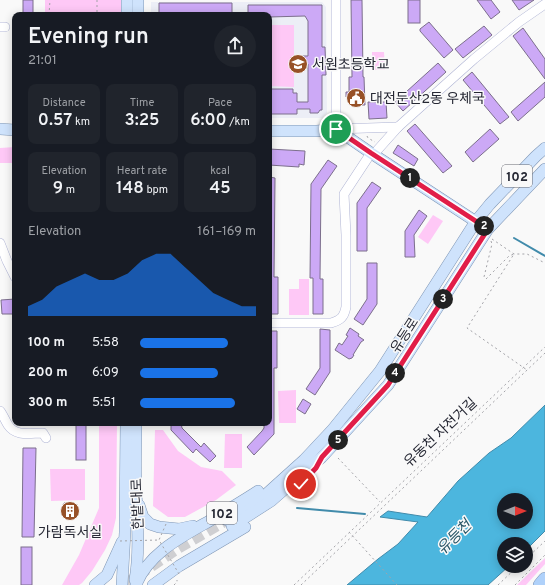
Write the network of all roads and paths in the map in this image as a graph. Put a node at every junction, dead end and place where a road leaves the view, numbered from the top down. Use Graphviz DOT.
graph roads {
  1 [pos="50,0"];
  2 [pos="97,0"];
  3 [pos="127,0"];
  4 [pos="138,0"];
  5 [pos="336,0"];
  6 [pos="545,4"];
  7 [pos="49,12"];
  8 [pos="97,12"];
  9 [pos="127,12"];
  10 [pos="138,12"];
  11 [pos="398,127"];
  12 [pos="336,129"];
  13 [pos="0,130"];
  14 [pos="12,130"];
  15 [pos="272,131"];
  16 [pos="366,134"];
  17 [pos="378,144"];
  18 [pos="545,148"];
  19 [pos="372,154"];
  20 [pos="545,169"];
  21 [pos="476,221"];
  22 [pos="488,229"];
  23 [pos="0,243"];
  24 [pos="514,254"];
  25 [pos="545,263"];
  26 [pos="12,271"];
  27 [pos="272,323"];
  28 [pos="545,347"];
  29 [pos="545,353"];
  30 [pos="524,367"];
  31 [pos="527,370"];
  32 [pos="0,411"];
  33 [pos="126,426"];
  34 [pos="136,426"];
  35 [pos="46,438"];
  36 [pos="316,448"];
  37 [pos="322,457"];
  38 [pos="338,458"];
  39 [pos="136,486"];
  40 [pos="380,502"];
  41 [pos="212,519"];
  42 [pos="166,524"];
  43 [pos="349,532"];
  44 [pos="123,536"];
  45 [pos="353,536"];
  46 [pos="159,540"];
  47 [pos="545,541"];
  48 [pos="533,552"];
  49 [pos="545,555"];
  50 [pos="137,568"];
  51 [pos="511,573"];
  52 [pos="179,574"];
  53 [pos="176,580"];
  54 [pos="95,585"];
  55 [pos="124,585"];
  56 [pos="135,585"];
  57 [pos="153,585"];
  58 [pos="174,585"];
  59 [pos="294,585"];
  60 [pos="301,585"];
  61 [pos="397,585"];
  62 [pos="498,585"];
  63 [pos="515,585"];
  1 -- 7 [label="path"];
  2 -- 8 [label="path"];
  3 -- 9 [label="main road"];
  4 -- 10 [label="main road"];
  5 -- 12 [label="street"];
  6 -- 11 [label="street"];
  11 -- 12 [label="street"];
  11 -- 19 [label="street"];
  12 -- 15 [label="main road"];
  12 -- 19 [label="main road"];
  13 -- 14 [label="main road"];
  16 -- 17 [label="path"];
  18 -- 21 [label="main road, 유등로 / 102"];
  19 -- 21 [label="main road"];
  19 -- 27 [label="street"];
  20 -- 22 [label="main road, 유등로 / 102"];
  21 -- 22 [label="main road"];
  21 -- 36 [label="main road, 유등로 / 102"];
  22 -- 37 [label="main road, 유등로 / 102"];
  23 -- 26 [label="street"];
  24 -- 24 [label="path"];
  24 -- 25 [label="path"];
  24 -- 30 [label="path"];
  28 -- 30 [label="path, 유동천 자전거길"];
  29 -- 31 [label="path"];
  30 -- 31 [label="path"];
  30 -- 40 [label="path, 유동천 자전거길"];
  31 -- 45 [label="path"];
  32 -- 35 [label="street"];
  33 -- 44 [label="main road, 한밭대로"];
  34 -- 39 [label="main road, 한밭대로"];
  36 -- 37 [label="main road, 유등로"];
  36 -- 41 [label="main road, 102"];
  37 -- 57 [label="main road"];
  38 -- 40 [label="path"];
  39 -- 41 [label="main road"];
  39 -- 50 [label="main road, 한밭대로"];
  40 -- 43 [label="path, 유동천 자전거길"];
  41 -- 56 [label="main road, 102"];
  42 -- 46 [label="path, bridge"];
  43 -- 45 [label="path"];
  43 -- 59 [label="path, 유동천 자전거길"];
  44 -- 46 [label="path, bridge"];
  44 -- 54 [label="main road"];
  44 -- 55 [label="main road, 한밭대로"];
  45 -- 60 [label="path"];
  45 -- 61 [label="path"];
  46 -- 52 [label="path, bridge"];
  47 -- 48 [label="path"];
  49 -- 63 [label="path"];
  50 -- 55 [label="main road"];
  50 -- 56 [label="main road, 한밭대로"];
  51 -- 62 [label="path"];
  53 -- 58 [label="path"];
}
